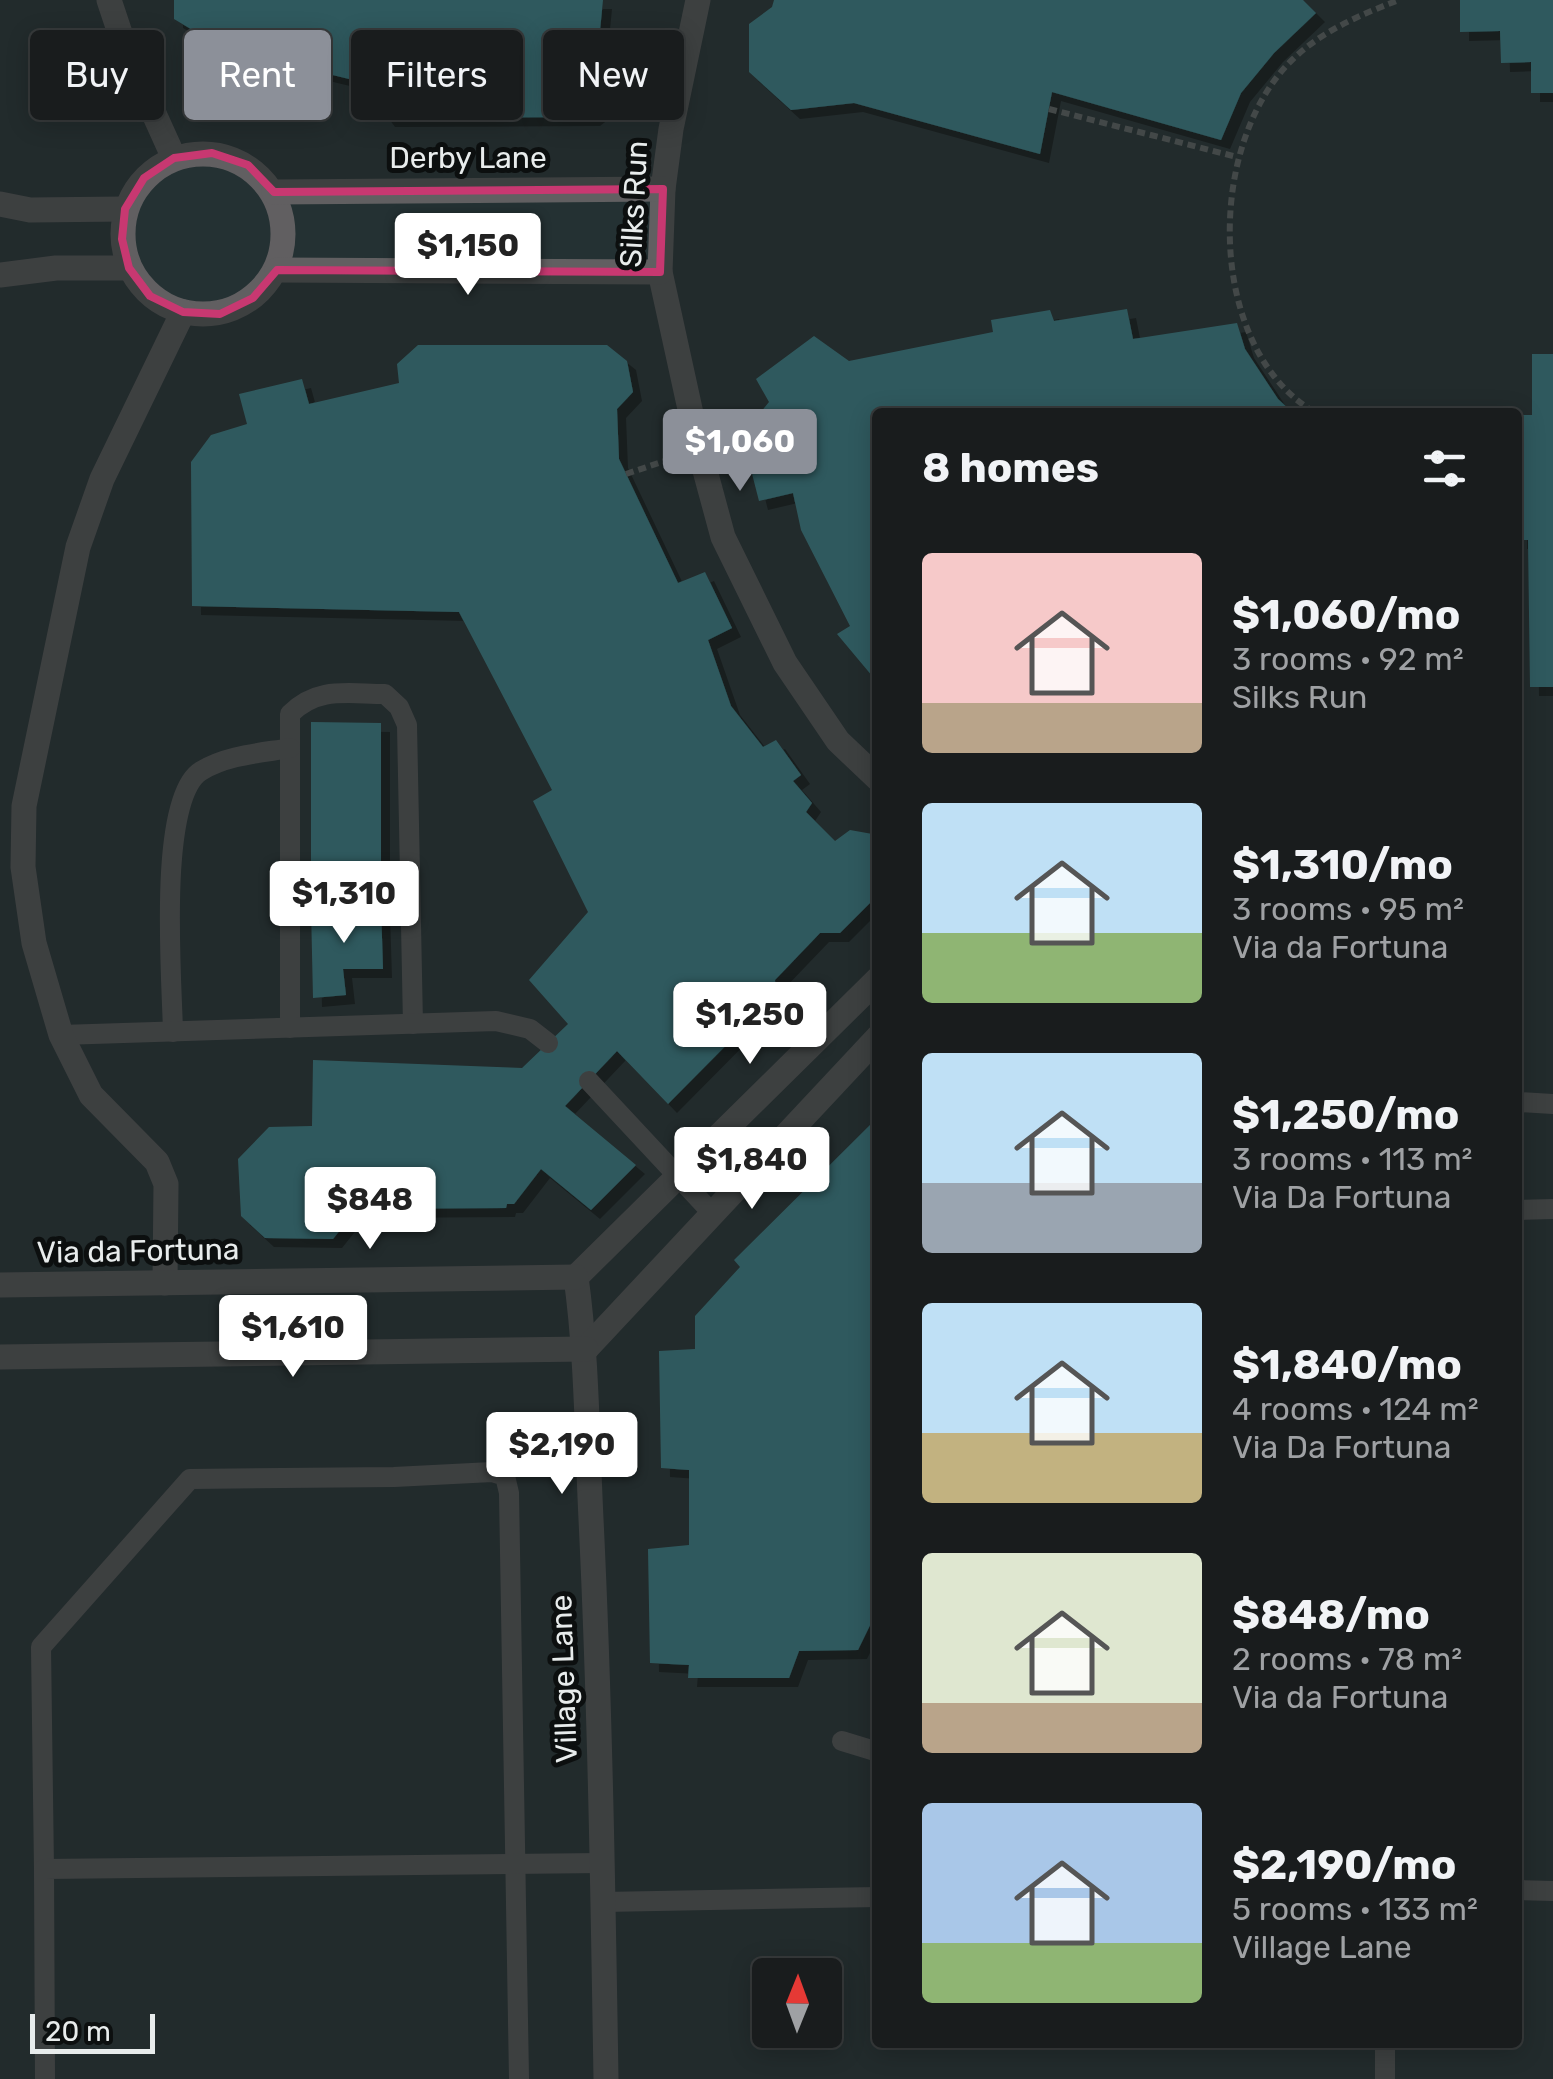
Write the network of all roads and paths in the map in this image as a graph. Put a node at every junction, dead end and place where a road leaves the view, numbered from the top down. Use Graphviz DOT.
graph roads {
  1 [pos="109,0"];
  2 [pos="698,0"];
  3 [pos="1399,0"];
  4 [pos="1049,110"];
  5 [pos="1237,157"];
  6 [pos="174,158"];
  7 [pos="662,189"];
  8 [pos="274,192"];
  9 [pos="0,204"];
  10 [pos="125,209"];
  11 [pos="129,268"];
  12 [pos="277,270"];
  13 [pos="660,272"];
  14 [pos="0,276"];
  15 [pos="182,312"];
  16 [pos="1307,408"];
  17 [pos="742,434"];
  18 [pos="626,474"];
  19 [pos="290,748"];
  20 [pos="872,773"];
  21 [pos="872,984"];
  22 [pos="413,1024"];
  23 [pos="290,1028"];
  24 [pos="172,1032"];
  25 [pos="61,1036"];
  26 [pos="548,1042"];
  27 [pos="872,1043"];
  28 [pos="589,1080"];
  29 [pos="1522,1102"];
  30 [pos="1553,1104"];
  31 [pos="678,1177"];
  32 [pos="1553,1209"];
  33 [pos="1522,1210"];
  34 [pos="713,1214"];
  35 [pos="576,1277"];
  36 [pos="165,1283"];
  37 [pos="0,1285"];
  38 [pos="586,1349"];
  39 [pos="0,1357"];
  40 [pos="842,1740"];
  41 [pos="872,1750"];
  42 [pos="602,1863"];
  43 [pos="514,1864"];
  44 [pos="44,1870"];
  45 [pos="1522,1890"];
  46 [pos="1553,1891"];
  47 [pos="872,1897"];
  48 [pos="603,1902"];
  49 [pos="1385,2048"];
  50 [pos="45,2079"];
  51 [pos="520,2079"];
  52 [pos="606,2079"];
  53 [pos="1385,2079"];
  1 -- 6 [label="street"];
  2 -- 7 [label="street, Silks Run"];
  3 -- 5 [label="path"];
  4 -- 5 [label="path"];
  5 -- 16 [label="path"];
  6 -- 8 [label="street"];
  6 -- 10 [label="street"];
  7 -- 8 [label="street, Derby Lane"];
  7 -- 13 [label="street, Silks Run"];
  8 -- 12 [label="street"];
  9 -- 10 [label="street"];
  10 -- 11 [label="street"];
  11 -- 14 [label="street"];
  11 -- 15 [label="street"];
  12 -- 13 [label="street"];
  12 -- 15 [label="street"];
  13 -- 20 [label="street, Silks Run"];
  15 -- 25 [label="street"];
  17 -- 18 [label="path, bridge"];
  19 -- 22 [label="lane"];
  19 -- 23 [label="lane"];
  19 -- 24 [label="lane"];
  21 -- 31 [label="street"];
  22 -- 23 [label="lane"];
  22 -- 26 [label="lane"];
  23 -- 24 [label="lane"];
  24 -- 25 [label="lane"];
  25 -- 36 [label="street"];
  27 -- 34 [label="street"];
  28 -- 31 [label="lane"];
  29 -- 30 [label="lane"];
  31 -- 34 [label="lane"];
  31 -- 35 [label="street"];
  32 -- 33 [label="lane"];
  34 -- 38 [label="street"];
  35 -- 36 [label="street, Via da Fortuna"];
  35 -- 38 [label="street, Village Lane"];
  36 -- 37 [label="street, Via da Fortuna"];
  38 -- 39 [label="street"];
  38 -- 42 [label="street, Village Lane"];
  40 -- 41 [label="lane"];
  42 -- 43 [label="lane"];
  42 -- 48 [label="street, Village Lane"];
  43 -- 44 [label="lane"];
  43 -- 44 [label="lane"];
  43 -- 51 [label="lane"];
  44 -- 50 [label="lane"];
  45 -- 46 [label="lane"];
  47 -- 48 [label="lane"];
  48 -- 52 [label="street, Village Lane"];
  49 -- 53 [label="lane"];
}
